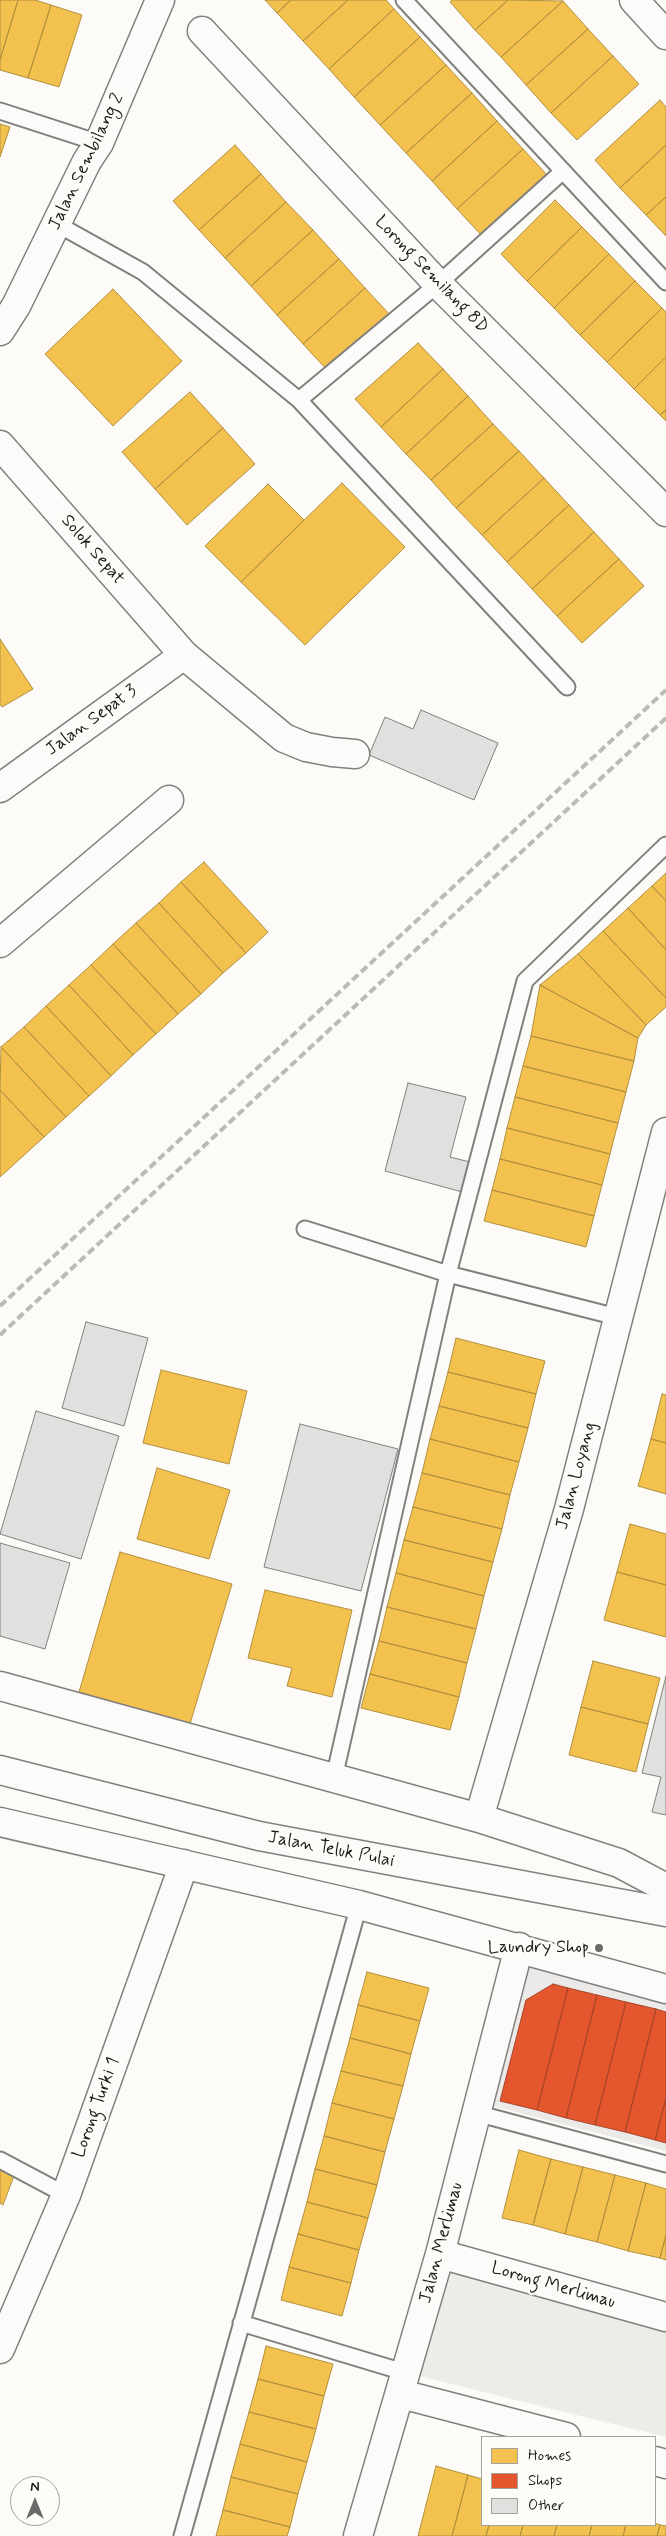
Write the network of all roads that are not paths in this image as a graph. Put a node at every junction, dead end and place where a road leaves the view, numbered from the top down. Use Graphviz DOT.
graph roads {
  1 [pos="160,0"];
  2 [pos="404,0"];
  3 [pos="634,0"];
  4 [pos="202,31"];
  5 [pos="666,35"];
  6 [pos="0,111"];
  7 [pos="99,144"];
  8 [pos="562,172"];
  9 [pos="56,224"];
  10 [pos="666,282"];
  11 [pos="438,284"];
  12 [pos="8,303"];
  13 [pos="0,331"];
  14 [pos="299,400"];
  15 [pos="0,446"];
  16 [pos="666,512"];
  17 [pos="184,655"];
  18 [pos="567,687"];
  19 [pos="355,754"];
  20 [pos="0,788"];
  21 [pos="169,800"];
  22 [pos="666,845"];
  23 [pos="0,943"];
  24 [pos="666,1132"];
  25 [pos="305,1229"];
  26 [pos="448,1274"];
  27 [pos="617,1317"];
  28 [pos="0,1686"];
  29 [pos="0,1770"];
  30 [pos="334,1778"];
  31 [pos="479,1818"];
  32 [pos="0,1822"];
  33 [pos="184,1864"];
  34 [pos="666,1888"];
  35 [pos="359,1905"];
  36 [pos="666,1912"];
  37 [pos="519,1947"];
  38 [pos="666,1989"];
  39 [pos="476,2113"];
  40 [pos="0,2160"];
  41 [pos="666,2164"];
  42 [pos="66,2195"];
  43 [pos="440,2254"];
  44 [pos="666,2317"];
  45 [pos="241,2323"];
  46 [pos="0,2348"];
  47 [pos="404,2384"];
  48 [pos="563,2436"];
  49 [pos="182,2536"];
  50 [pos="358,2536"];
  1 -- 7 [label="street, Jalan Sembilang 2"];
  2 -- 8 [label="lane"];
  3 -- 5 [label="street"];
  4 -- 11 [label="street, Lorong Semilang 8D"];
  6 -- 7 [label="lane"];
  7 -- 9 [label="street, Jalan Sembilang 2"];
  8 -- 10 [label="lane"];
  8 -- 11 [label="lane"];
  9 -- 12 [label="street, Jalan Sembilang 2"];
  9 -- 14 [label="lane"];
  11 -- 14 [label="lane"];
  11 -- 16 [label="street, Lorong Semilang 8D"];
  12 -- 13 [label="street, Jalan Sembilang 2"];
  14 -- 18 [label="lane"];
  15 -- 17 [label="street, Solok Sepat"];
  17 -- 19 [label="street, Solok Sepat"];
  17 -- 20 [label="street, Jalan Sepat 3"];
  21 -- 23 [label="street"];
  22 -- 26 [label="lane"];
  24 -- 27 [label="street, Jalan Loyang"];
  25 -- 26 [label="lane"];
  26 -- 27 [label="lane"];
  26 -- 30 [label="lane"];
  27 -- 31 [label="street, Jalan Loyang"];
  28 -- 30 [label="street"];
  29 -- 36 [label="street, Jalan Teluk Pulai"];
  30 -- 31 [label="street"];
  31 -- 34 [label="street"];
  32 -- 33 [label="street"];
  33 -- 35 [label="street"];
  33 -- 42 [label="street, Lorong Turki 1"];
  35 -- 37 [label="street"];
  35 -- 45 [label="lane"];
  37 -- 38 [label="street"];
  37 -- 39 [label="street, Jalan Merlimau"];
  39 -- 41 [label="lane"];
  39 -- 43 [label="street, Jalan Merlimau"];
  40 -- 42 [label="lane"];
  42 -- 46 [label="street, Lorong Turki 1"];
  43 -- 44 [label="street, Lorong Merlimau"];
  43 -- 47 [label="street, Jalan Merlimau"];
  45 -- 47 [label="lane"];
  45 -- 49 [label="lane"];
  47 -- 48 [label="street"];
  47 -- 50 [label="street, Jalan Merlimau"];
}
